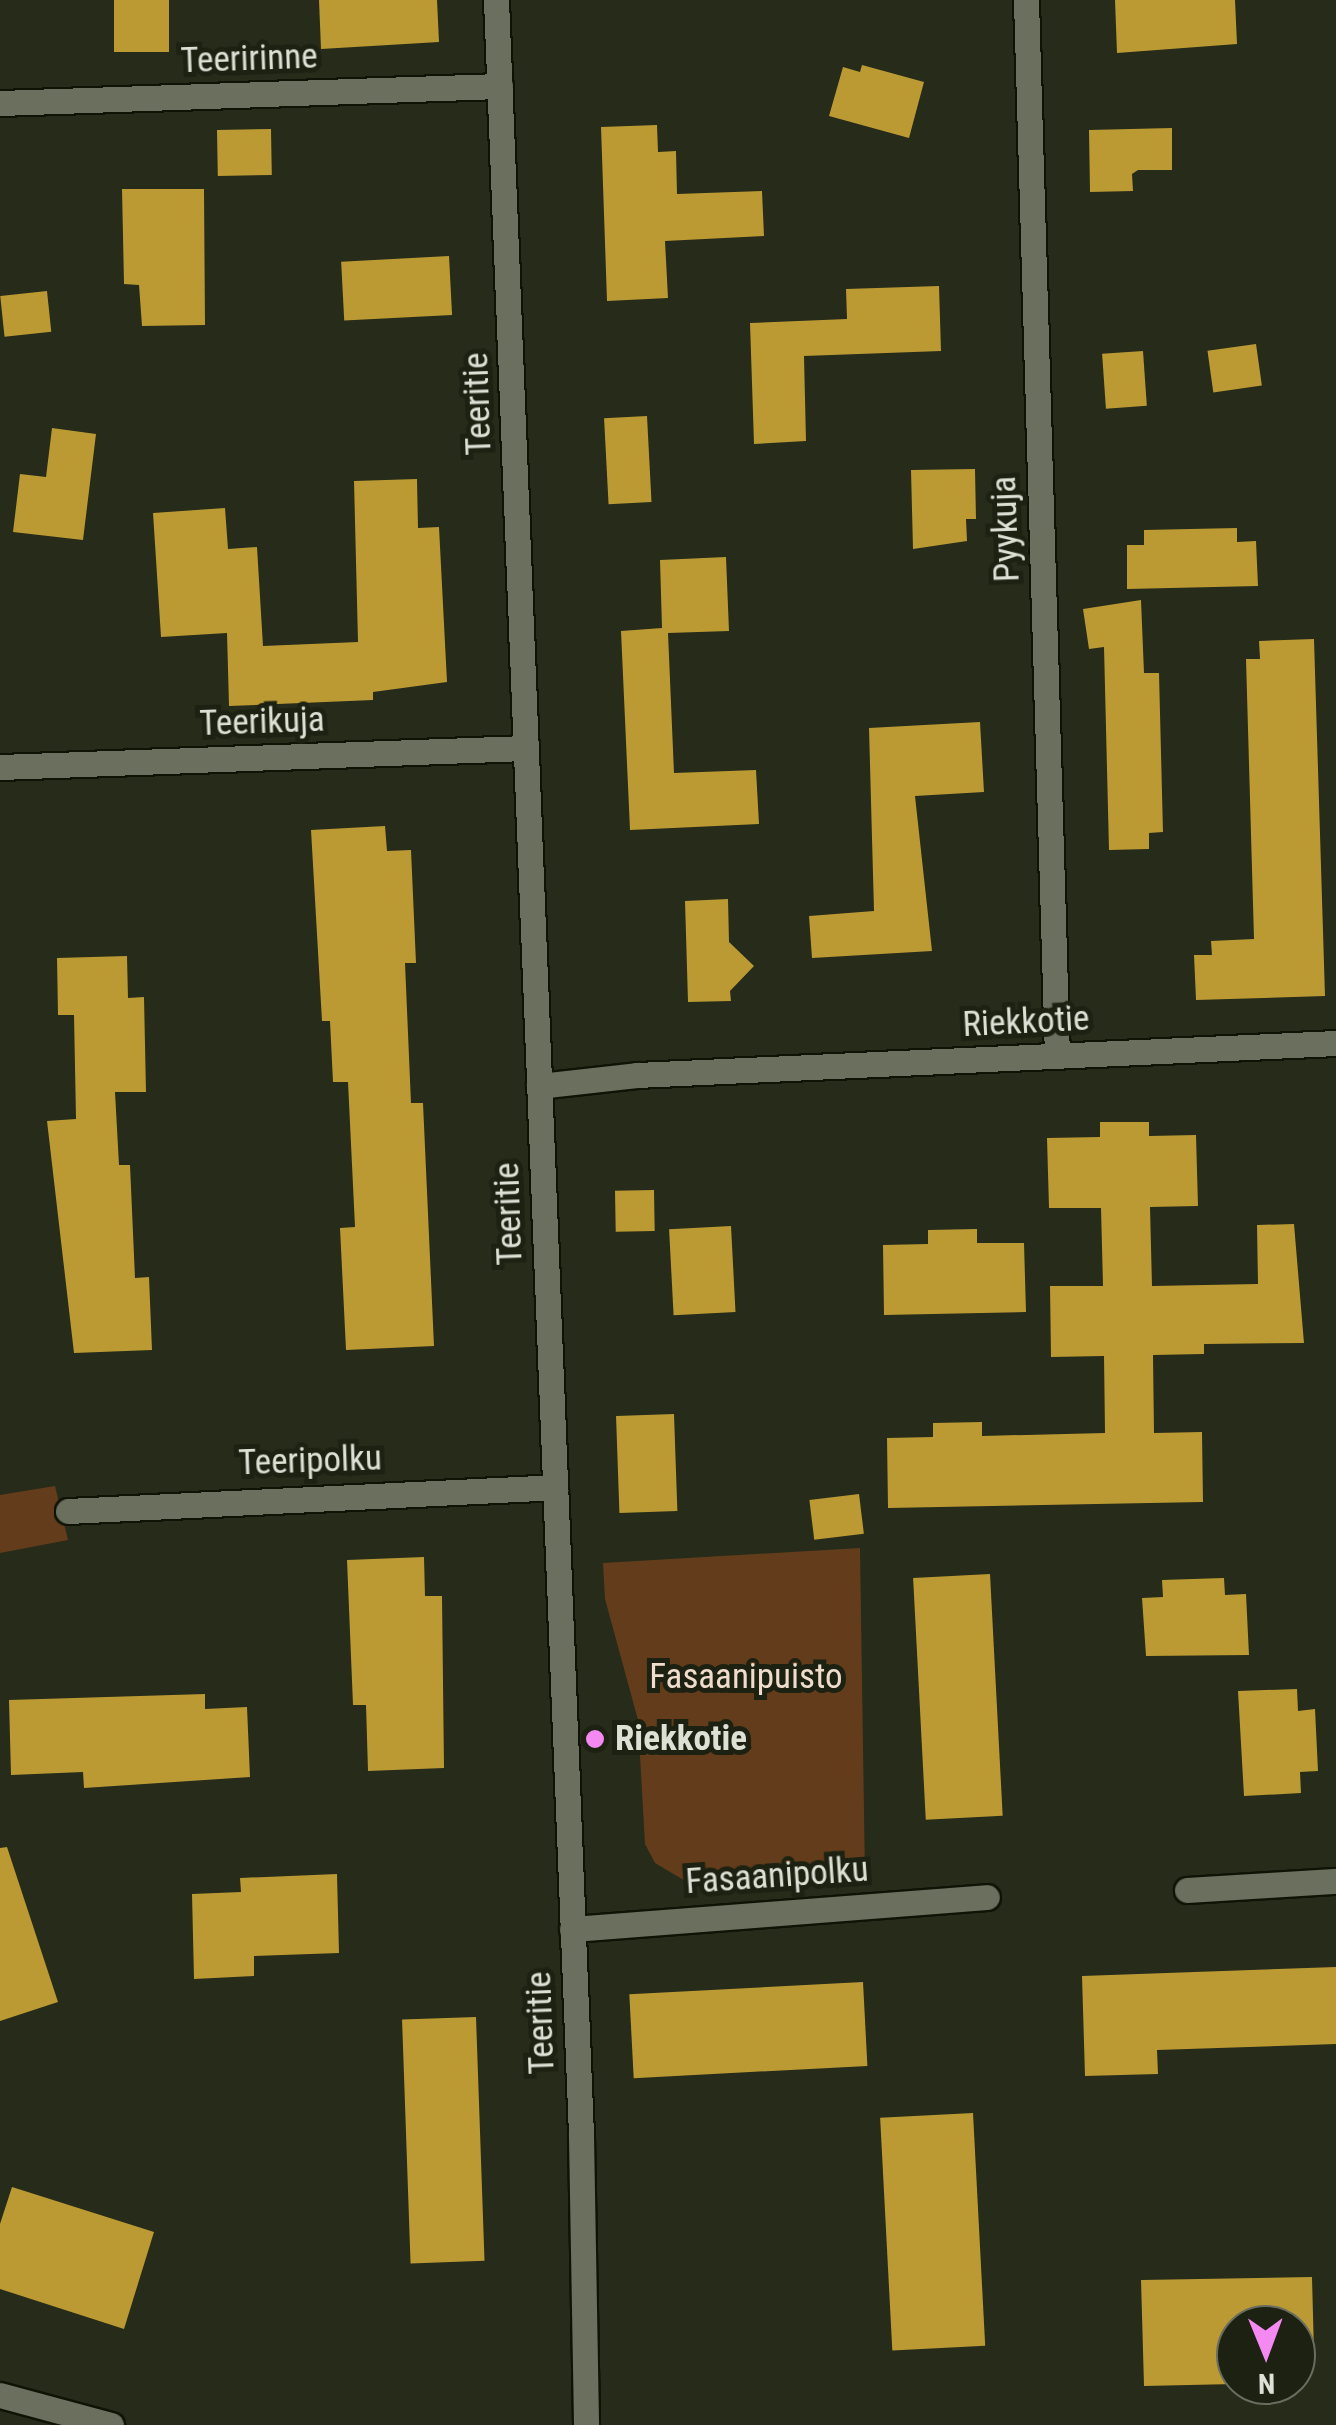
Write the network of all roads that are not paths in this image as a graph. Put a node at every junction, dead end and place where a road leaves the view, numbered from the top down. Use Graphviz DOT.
graph roads {
  1 [pos="496,0"];
  2 [pos="1026,0"];
  3 [pos="500,86"];
  4 [pos="0,103"];
  5 [pos="526,748"];
  6 [pos="0,766"];
  7 [pos="1336,1044"];
  8 [pos="1056,1056"];
  9 [pos="539,1086"];
  10 [pos="555,1487"];
  11 [pos="68,1510"];
  12 [pos="1336,1881"];
  13 [pos="1187,1890"];
  14 [pos="987,1897"];
  15 [pos="572,1929"];
  16 [pos="0,2395"];
  17 [pos="111,2425"];
  18 [pos="586,2425"];
  1 -- 3 [label="street, Teeritie"];
  2 -- 8 [label="street, Pyykuja"];
  3 -- 4 [label="street, Teeririnne"];
  3 -- 5 [label="street, Teeritie"];
  5 -- 6 [label="street, Teerikuja"];
  5 -- 9 [label="street, Teeritie"];
  7 -- 8 [label="street, Riekkotie"];
  8 -- 9 [label="street, Riekkotie"];
  9 -- 10 [label="street, Teeritie"];
  10 -- 11 [label="street, Teeripolku"];
  10 -- 15 [label="street, Teeritie"];
  12 -- 13 [label="street"];
  14 -- 15 [label="street, Fasaanipolku"];
  15 -- 18 [label="street, Teeritie"];
  16 -- 17 [label="street"];
}
